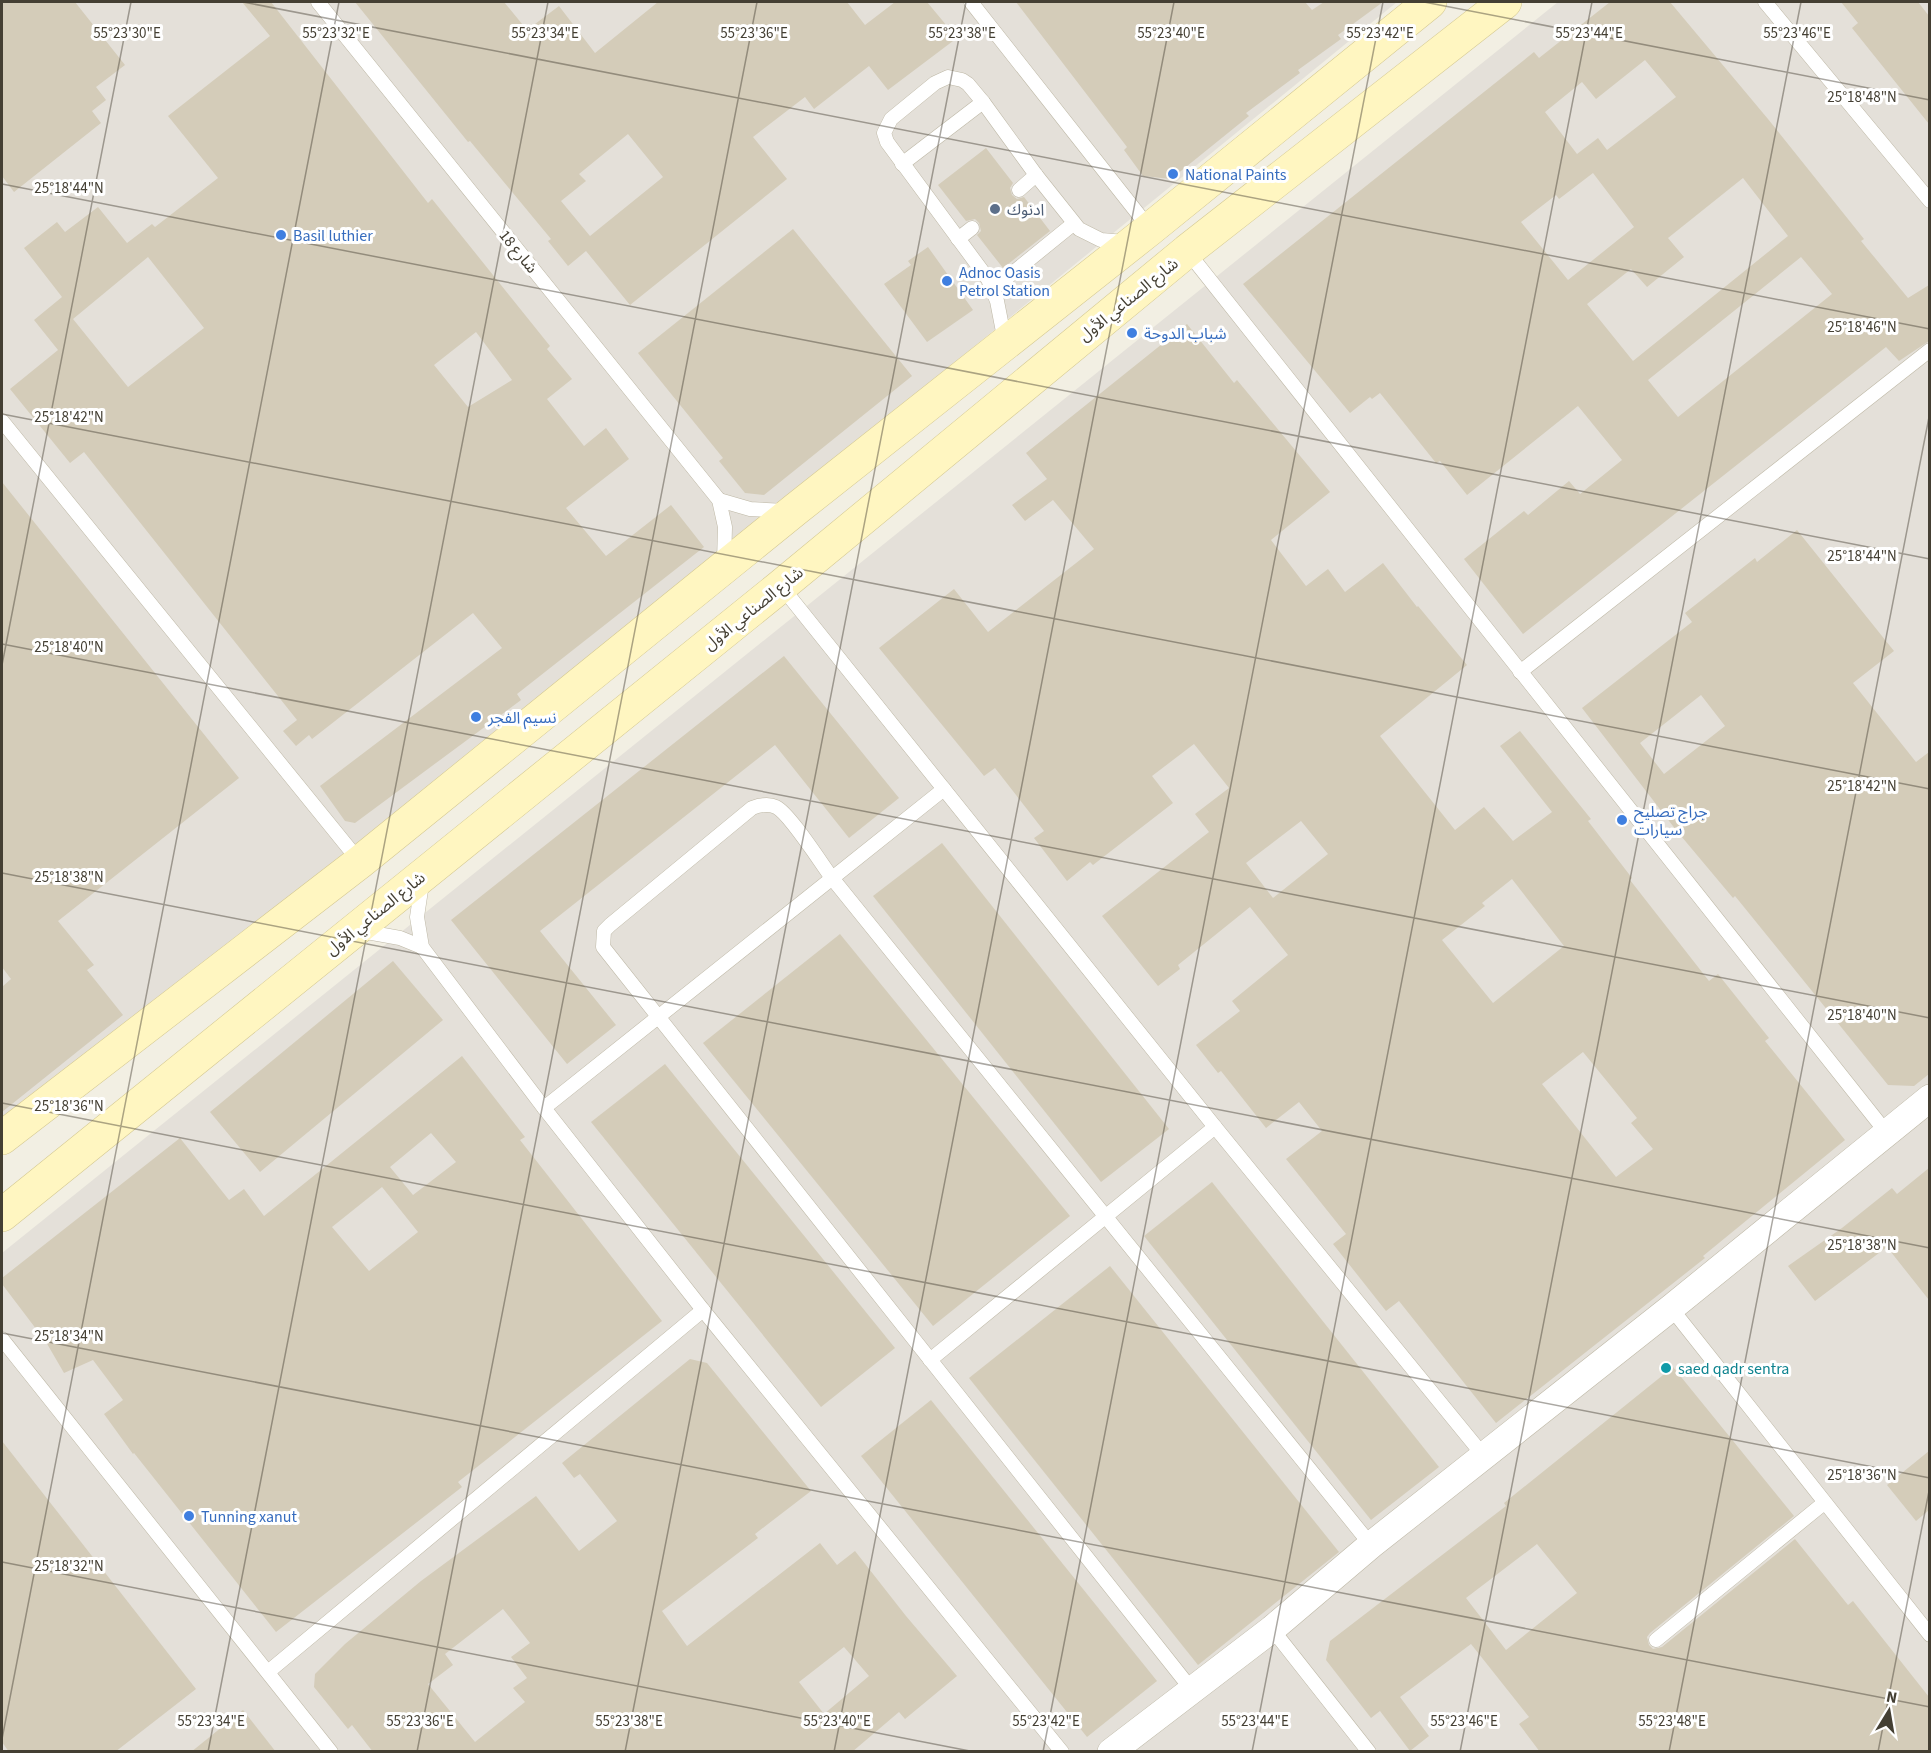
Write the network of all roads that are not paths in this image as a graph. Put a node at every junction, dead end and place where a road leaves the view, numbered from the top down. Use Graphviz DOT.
graph roads {
  1 [pos="318,2"];
  2 [pos="971,2"];
  3 [pos="1430,2"];
  4 [pos="1505,2"];
  5 [pos="1766,2"];
  6 [pos="982,102"];
  7 [pos="902,164"];
  8 [pos="1036,175"];
  9 [pos="1019,190"];
  10 [pos="1927,193"];
  11 [pos="1073,224"];
  12 [pos="972,228"];
  13 [pos="1142,236"];
  14 [pos="958,239"];
  15 [pos="1187,251"];
  16 [pos="993,289"];
  17 [pos="1005,344"];
  18 [pos="1929,350"];
  19 [pos="2,421"];
  20 [pos="720,500"];
  21 [pos="796,509"];
  22 [pos="723,569"];
  23 [pos="781,586"];
  24 [pos="1520,672"];
  25 [pos="944,789"];
  26 [pos="360,862"];
  27 [pos="426,872"];
  28 [pos="832,878"];
  29 [pos="354,930"];
  30 [pos="422,947"];
  31 [pos="659,1017"];
  32 [pos="1929,1098"];
  33 [pos="544,1107"];
  34 [pos="1215,1127"];
  35 [pos="1886,1132"];
  36 [pos="2,1138"];
  37 [pos="2,1215"];
  38 [pos="1105,1216"];
  39 [pos="1671,1308"];
  40 [pos="703,1310"];
  41 [pos="2,1339"];
  42 [pos="930,1360"];
  43 [pos="1483,1455"];
  44 [pos="1824,1503"];
  45 [pos="1371,1545"];
  46 [pos="1272,1629"];
  47 [pos="1929,1635"];
  48 [pos="1656,1640"];
  49 [pos="268,1672"];
  50 [pos="1192,1690"];
  51 [pos="331,1752"];
  52 [pos="1062,1752"];
  53 [pos="1111,1752"];
  54 [pos="1369,1752"];
  1 -- 20 [label="lane, شارع 18"];
  2 -- 13 [label="lane"];
  3 -- 13 [label="main road"];
  4 -- 15 [label="main road, شارع الصناعي الأول"];
  5 -- 10 [label="lane"];
  6 -- 7 [label="lane"];
  6 -- 7 [label="lane"];
  6 -- 8 [label="lane"];
  7 -- 14 [label="lane"];
  8 -- 9 [label="lane"];
  8 -- 11 [label="lane"];
  11 -- 13 [label="lane"];
  11 -- 16 [label="lane"];
  12 -- 14 [label="lane"];
  13 -- 17 [label="main road"];
  14 -- 16 [label="lane"];
  15 -- 23 [label="main road, شارع الصناعي الأول"];
  15 -- 24 [label="lane"];
  16 -- 17 [label="lane"];
  17 -- 21 [label="main road"];
  18 -- 24 [label="lane"];
  19 -- 26 [label="lane"];
  20 -- 21 [label="lane"];
  20 -- 22 [label="lane, شارع 18"];
  21 -- 22 [label="main road"];
  22 -- 26 [label="main road"];
  23 -- 25 [label="lane"];
  23 -- 27 [label="main road, شارع الصناعي الأول"];
  24 -- 35 [label="lane"];
  25 -- 28 [label="lane"];
  25 -- 34 [label="lane"];
  26 -- 36 [label="main road"];
  27 -- 29 [label="main road, شارع الصناعي الأول"];
  27 -- 30 [label="lane"];
  28 -- 31 [label="lane"];
  28 -- 31 [label="lane"];
  28 -- 38 [label="lane"];
  29 -- 30 [label="lane"];
  29 -- 37 [label="main road, شارع الصناعي الأول"];
  30 -- 33 [label="lane"];
  31 -- 33 [label="lane"];
  31 -- 42 [label="lane"];
  32 -- 35 [label="street"];
  33 -- 40 [label="lane"];
  34 -- 38 [label="lane"];
  34 -- 43 [label="lane"];
  35 -- 39 [label="street"];
  38 -- 42 [label="lane"];
  38 -- 45 [label="lane"];
  39 -- 43 [label="street"];
  39 -- 44 [label="lane"];
  40 -- 49 [label="lane"];
  40 -- 52 [label="lane"];
  41 -- 49 [label="lane"];
  42 -- 50 [label="lane"];
  43 -- 45 [label="street"];
  44 -- 47 [label="lane"];
  44 -- 48 [label="lane"];
  45 -- 46 [label="street"];
  46 -- 50 [label="street"];
  46 -- 54 [label="lane"];
  49 -- 51 [label="lane"];
  50 -- 53 [label="street"];
}
